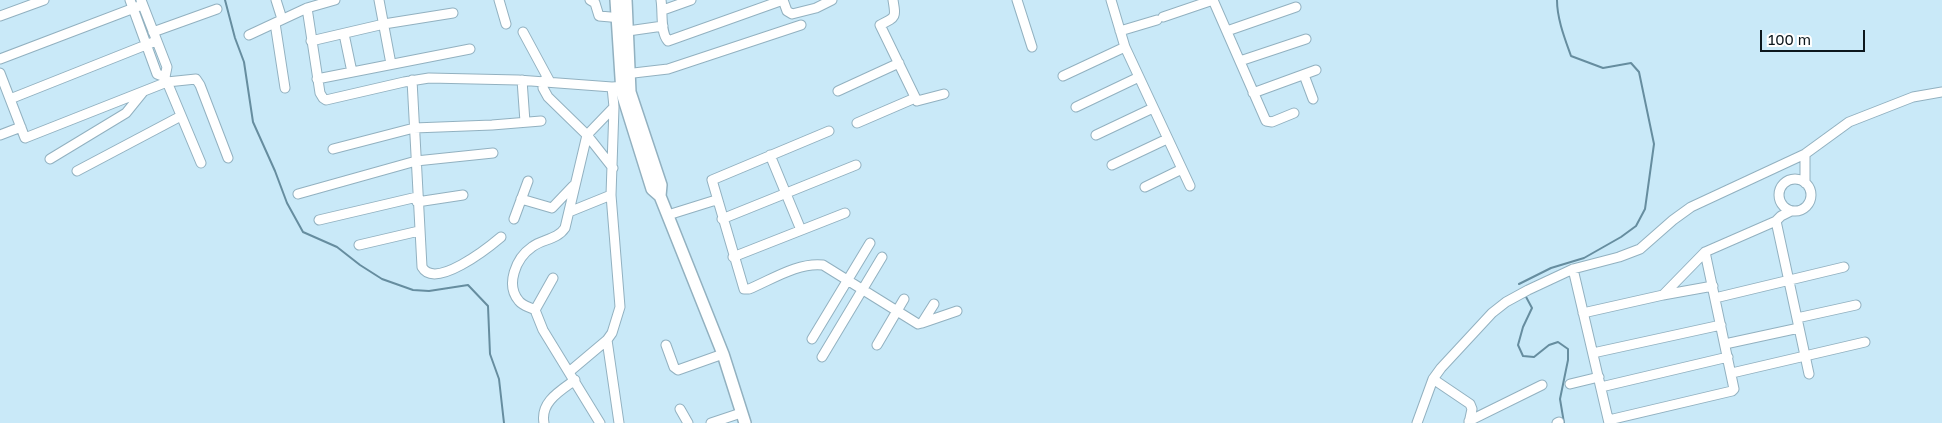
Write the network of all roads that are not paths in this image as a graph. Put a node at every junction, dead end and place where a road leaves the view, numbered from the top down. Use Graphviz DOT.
graph roads {
  1 [pos="44,0"];
  2 [pos="276,0"];
  3 [pos="335,0"];
  4 [pos="379,0"];
  5 [pos="499,0"];
  6 [pos="590,0"];
  7 [pos="616,0"];
  8 [pos="626,0"];
  9 [pos="661,0"];
  10 [pos="691,0"];
  11 [pos="783,0"];
  12 [pos="832,0"];
  13 [pos="893,0"];
  14 [pos="1017,0"];
  15 [pos="1111,0"];
  16 [pos="1213,0"];
  17 [pos="142,2"];
  18 [pos="131,4"];
  19 [pos="1296,7"];
  20 [pos="307,8"];
  21 [pos="217,10"];
  22 [pos="663,10"];
  23 [pos="453,13"];
  24 [pos="0,16"];
  25 [pos="622,18"];
  26 [pos="279,21"];
  27 [pos="384,24"];
  28 [pos="506,24"];
  29 [pos="663,26"];
  30 [pos="801,26"];
  31 [pos="1120,31"];
  32 [pos="1226,31"];
  33 [pos="523,32"];
  34 [pos="623,32"];
  35 [pos="344,34"];
  36 [pos="249,35"];
  37 [pos="154,37"];
  38 [pos="1306,39"];
  39 [pos="311,41"];
  40 [pos="146,45"];
  41 [pos="1032,47"];
  42 [pos="1124,48"];
  43 [pos="470,49"];
  44 [pos="0,59"];
  45 [pos="1240,61"];
  46 [pos="899,63"];
  47 [pos="391,64"];
  48 [pos="1316,70"];
  49 [pos="352,72"];
  50 [pos="0,73"];
  51 [pos="624,74"];
  52 [pos="1304,74"];
  53 [pos="1063,76"];
  54 [pos="1139,77"];
  55 [pos="166,79"];
  56 [pos="318,79"];
  57 [pos="412,80"];
  58 [pos="522,80"];
  59 [pos="546,81"];
  60 [pos="621,87"];
  61 [pos="285,88"];
  62 [pos="143,92"];
  63 [pos="838,92"];
  64 [pos="1253,92"];
  65 [pos="1942,92"];
  66 [pos="944,94"];
  67 [pos="6,96"];
  68 [pos="916,98"];
  69 [pos="1313,99"];
  70 [pos="614,107"];
  71 [pos="1076,107"];
  72 [pos="1153,108"];
  73 [pos="1294,113"];
  74 [pos="181,116"];
  75 [pos="540,120"];
  76 [pos="525,122"];
  77 [pos="857,123"];
  78 [pos="21,127"];
  79 [pos="414,128"];
  80 [pos="829,131"];
  81 [pos="587,135"];
  82 [pos="1096,135"];
  83 [pos="0,136"];
  84 [pos="1167,139"];
  85 [pos="333,149"];
  86 [pos="493,154"];
  87 [pos="1805,154"];
  88 [pos="770,155"];
  89 [pos="228,158"];
  90 [pos="50,159"];
  91 [pos="416,161"];
  92 [pos="201,163"];
  93 [pos="856,165"];
  94 [pos="1112,165"];
  95 [pos="612,168"];
  96 [pos="1182,169"];
  97 [pos="77,171"];
  98 [pos="528,181"];
  99 [pos="1805,183"];
  100 [pos="574,186"];
  101 [pos="1190,186"];
  102 [pos="1145,187"];
  103 [pos="786,193"];
  104 [pos="298,194"];
  105 [pos="463,195"];
  106 [pos="611,195"];
  107 [pos="417,200"];
  108 [pos="521,200"];
  109 [pos="716,200"];
  110 [pos="1782,205"];
  111 [pos="1791,211"];
  112 [pos="569,212"];
  113 [pos="844,212"];
  114 [pos="668,215"];
  115 [pos="722,218"];
  116 [pos="1779,218"];
  117 [pos="514,219"];
  118 [pos="319,220"];
  119 [pos="801,230"];
  120 [pos="419,231"];
  121 [pos="501,237"];
  122 [pos="870,243"];
  123 [pos="359,245"];
  124 [pos="1706,252"];
  125 [pos="733,256"];
  126 [pos="882,257"];
  127 [pos="1844,267"];
  128 [pos="1573,270"];
  129 [pos="553,278"];
  130 [pos="848,280"];
  131 [pos="1789,280"];
  132 [pos="1713,286"];
  133 [pos="862,290"];
  134 [pos="1663,295"];
  135 [pos="1715,298"];
  136 [pos="904,299"];
  137 [pos="934,304"];
  138 [pos="1856,304"];
  139 [pos="535,310"];
  140 [pos="957,311"];
  141 [pos="897,312"];
  142 [pos="1584,314"];
  143 [pos="1797,318"];
  144 [pos="922,323"];
  145 [pos="1721,325"];
  146 [pos="1799,328"];
  147 [pos="812,339"];
  148 [pos="607,340"];
  149 [pos="1864,342"];
  150 [pos="1725,344"];
  151 [pos="666,345"];
  152 [pos="877,345"];
  153 [pos="1593,353"];
  154 [pos="723,354"];
  155 [pos="1805,356"];
  156 [pos="822,357"];
  157 [pos="1728,358"];
  158 [pos="569,372"];
  159 [pos="1732,373"];
  160 [pos="1809,374"];
  161 [pos="1598,377"];
  162 [pos="1433,379"];
  163 [pos="575,380"];
  164 [pos="1570,384"];
  165 [pos="1542,385"];
  166 [pos="1601,387"];
  167 [pos="680,409"];
  168 [pos="743,418"];
  169 [pos="1609,421"];
  170 [pos="1469,422"];
  171 [pos="544,423"];
  172 [pos="600,423"];
  173 [pos="618,423"];
  174 [pos="688,423"];
  175 [pos="711,423"];
  176 [pos="1417,423"];
  1 -- 24 [label="street"];
  2 -- 26 [label="street"];
  3 -- 20 [label="street"];
  4 -- 27 [label="street"];
  5 -- 28 [label="street"];
  6 -- 25 [label="street"];
  7 -- 25 [label="street"];
  8 -- 25 [label="street"];
  9 -- 22 [label="street"];
  10 -- 22 [label="street"];
  11 -- 12 [label="street"];
  11 -- 29 [label="street"];
  13 -- 46 [label="street"];
  14 -- 41 [label="street"];
  15 -- 31 [label="street"];
  16 -- 31 [label="street"];
  16 -- 32 [label="street"];
  17 -- 18 [label="street"];
  17 -- 37 [label="street"];
  18 -- 40 [label="street"];
  18 -- 44 [label="street"];
  19 -- 32 [label="street"];
  20 -- 26 [label="street"];
  20 -- 39 [label="street"];
  21 -- 37 [label="street"];
  22 -- 29 [label="street"];
  23 -- 27 [label="street"];
  25 -- 34 [label="street"];
  26 -- 36 [label="street"];
  26 -- 61 [label="street"];
  27 -- 35 [label="street"];
  27 -- 47 [label="street"];
  29 -- 34 [label="street"];
  30 -- 51 [label="street"];
  31 -- 42 [label="street"];
  32 -- 45 [label="street"];
  33 -- 59 [label="street"];
  34 -- 51 [label="street"];
  35 -- 39 [label="street"];
  35 -- 49 [label="street"];
  37 -- 40 [label="street"];
  37 -- 55 [label="street"];
  38 -- 45 [label="street"];
  39 -- 56 [label="street"];
  40 -- 55 [label="street"];
  40 -- 67 [label="street"];
  42 -- 53 [label="street"];
  42 -- 54 [label="street"];
  43 -- 47 [label="street"];
  45 -- 64 [label="street"];
  46 -- 63 [label="street"];
  46 -- 68 [label="street"];
  47 -- 49 [label="street"];
  48 -- 52 [label="street"];
  49 -- 56 [label="street"];
  50 -- 67 [label="street"];
  51 -- 60 [label="street"];
  52 -- 64 [label="street"];
  52 -- 69 [label="street"];
  54 -- 71 [label="street"];
  54 -- 72 [label="street"];
  55 -- 62 [label="street"];
  55 -- 74 [label="street"];
  55 -- 89 [label="street"];
  56 -- 57 [label="street"];
  57 -- 58 [label="street"];
  57 -- 79 [label="street"];
  58 -- 59 [label="street"];
  58 -- 76 [label="street"];
  59 -- 60 [label="street"];
  59 -- 81 [label="street"];
  60 -- 70 [label="street"];
  60 -- 114 [label="street"];
  62 -- 78 [label="street"];
  62 -- 90 [label="street"];
  64 -- 73 [label="street"];
  65 -- 87 [label="street"];
  66 -- 68 [label="street"];
  67 -- 78 [label="street"];
  68 -- 77 [label="street"];
  70 -- 81 [label="street"];
  70 -- 95 [label="street"];
  72 -- 82 [label="street"];
  72 -- 84 [label="street"];
  74 -- 92 [label="street"];
  74 -- 97 [label="street"];
  75 -- 76 [label="street"];
  76 -- 79 [label="street"];
  78 -- 83 [label="street"];
  79 -- 85 [label="street"];
  79 -- 91 [label="street"];
  80 -- 88 [label="street"];
  81 -- 95 [label="street"];
  81 -- 100 [label="street"];
  84 -- 94 [label="street"];
  84 -- 96 [label="street"];
  86 -- 91 [label="street"];
  87 -- 99 [label="street"];
  87 -- 128 [label="street"];
  88 -- 103 [label="street"];
  88 -- 109 [label="street"];
  91 -- 104 [label="street"];
  91 -- 107 [label="street"];
  93 -- 103 [label="street"];
  95 -- 106 [label="street"];
  96 -- 101 [label="street"];
  96 -- 102 [label="street"];
  98 -- 108 [label="street"];
  99 -- 110 [label="street"];
  99 -- 111 [label="street"];
  100 -- 108 [label="street"];
  100 -- 112 [label="street"];
  103 -- 115 [label="street"];
  103 -- 119 [label="street"];
  105 -- 107 [label="street"];
  106 -- 112 [label="street"];
  106 -- 148 [label="street"];
  107 -- 118 [label="street"];
  107 -- 120 [label="street"];
  108 -- 117 [label="street"];
  109 -- 114 [label="street"];
  109 -- 115 [label="street"];
  110 -- 111 [label="street"];
  110 -- 116 [label="street"];
  111 -- 116 [label="street"];
  112 -- 139 [label="street"];
  113 -- 119 [label="street"];
  114 -- 154 [label="street"];
  115 -- 125 [label="street"];
  116 -- 124 [label="street"];
  116 -- 131 [label="street"];
  119 -- 125 [label="street"];
  120 -- 121 [label="street"];
  120 -- 123 [label="street"];
  122 -- 130 [label="street"];
  124 -- 132 [label="street"];
  124 -- 134 [label="street"];
  125 -- 130 [label="street"];
  126 -- 133 [label="street"];
  127 -- 131 [label="street"];
  128 -- 142 [label="street"];
  128 -- 162 [label="street"];
  129 -- 139 [label="street"];
  130 -- 133 [label="street"];
  130 -- 147 [label="street"];
  131 -- 135 [label="street"];
  131 -- 143 [label="street"];
  132 -- 134 [label="street"];
  132 -- 135 [label="street"];
  133 -- 141 [label="street"];
  133 -- 156 [label="street"];
  134 -- 142 [label="street"];
  135 -- 145 [label="street"];
  136 -- 141 [label="street"];
  137 -- 144 [label="street"];
  138 -- 143 [label="street"];
  139 -- 158 [label="street"];
  140 -- 144 [label="street"];
  141 -- 144 [label="street"];
  141 -- 152 [label="street"];
  142 -- 153 [label="street"];
  143 -- 146 [label="street"];
  145 -- 150 [label="street"];
  145 -- 153 [label="street"];
  146 -- 150 [label="street"];
  146 -- 155 [label="street"];
  148 -- 158 [label="street"];
  148 -- 173 [label="street"];
  149 -- 155 [label="street"];
  150 -- 157 [label="street"];
  151 -- 154 [label="street"];
  153 -- 161 [label="street"];
  154 -- 168 [label="street"];
  155 -- 159 [label="street"];
  155 -- 160 [label="street"];
  157 -- 159 [label="street"];
  157 -- 166 [label="street"];
  158 -- 163 [label="street"];
  159 -- 169 [label="street"];
  161 -- 164 [label="street"];
  161 -- 166 [label="street"];
  162 -- 170 [label="street"];
  162 -- 176 [label="street"];
  163 -- 171 [label="street"];
  163 -- 172 [label="street"];
  165 -- 170 [label="street"];
  166 -- 169 [label="street"];
  167 -- 174 [label="street"];
  168 -- 175 [label="street"];
}
